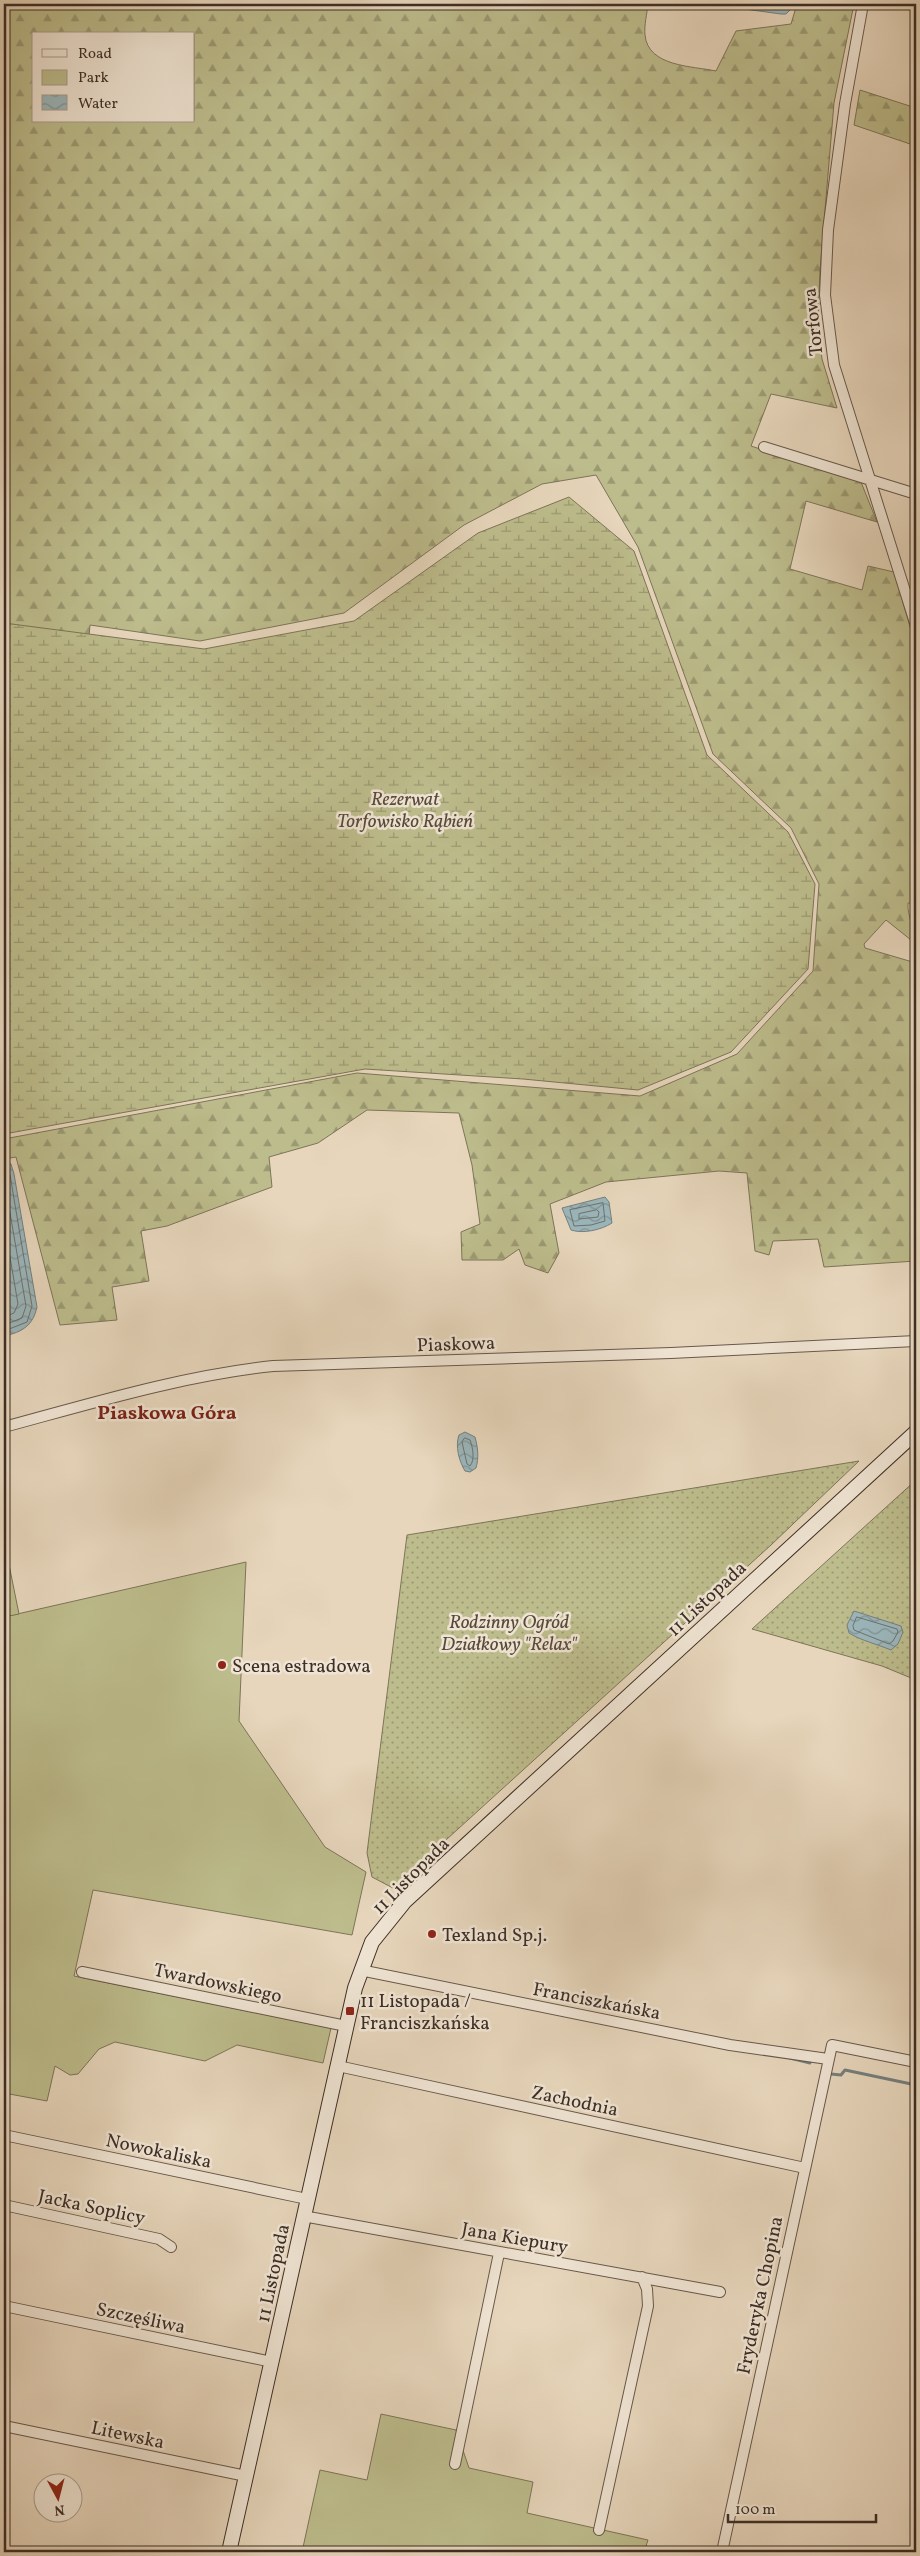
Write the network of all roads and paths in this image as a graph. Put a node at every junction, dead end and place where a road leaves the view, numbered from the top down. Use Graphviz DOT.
graph roads {
  1 [pos="863,4"];
  2 [pos="764,447"];
  3 [pos="869,479"];
  4 [pos="916,494"];
  5 [pos="916,626"];
  6 [pos="916,1341"];
  7 [pos="4,1427"];
  8 [pos="916,1432"];
  9 [pos="360,1970"];
  10 [pos="82,1972"];
  11 [pos="346,2026"];
  12 [pos="828,2059"];
  13 [pos="916,2062"];
  14 [pos="338,2066"];
  15 [pos="4,2135"];
  16 [pos="805,2168"];
  17 [pos="307,2199"];
  18 [pos="4,2205"];
  19 [pos="304,2216"];
  20 [pos="171,2247"];
  21 [pos="499,2253"];
  22 [pos="642,2277"];
  23 [pos="720,2292"];
  24 [pos="4,2306"];
  25 [pos="272,2362"];
  26 [pos="4,2426"];
  27 [pos="456,2464"];
  28 [pos="246,2476"];
  29 [pos="599,2530"];
  30 [pos="229,2552"];
  31 [pos="722,2552"];
  1 -- 3 [label="street, Torfowa"];
  2 -- 3 [label="street"];
  3 -- 4 [label="street"];
  3 -- 5 [label="street, Torfowa"];
  6 -- 7 [label="street, Piaskowa"];
  8 -- 9 [label="street, 11 Listopada"];
  9 -- 11 [label="street, 11 Listopada"];
  9 -- 12 [label="street, Franciszkańska"];
  10 -- 11 [label="street, Twardowskiego"];
  11 -- 14 [label="street, 11 Listopada"];
  12 -- 13 [label="street, Fryderyka Chopina"];
  12 -- 16 [label="street, Fryderyka Chopina"];
  14 -- 16 [label="street, Zachodnia"];
  14 -- 17 [label="street, 11 Listopada"];
  15 -- 17 [label="street, Nowokaliska"];
  16 -- 31 [label="street, Fryderyka Chopina"];
  17 -- 19 [label="street, 11 Listopada"];
  18 -- 20 [label="street, Jacka Soplicy"];
  19 -- 21 [label="street, Jana Kiepury"];
  19 -- 25 [label="street, 11 Listopada"];
  21 -- 22 [label="street, Jana Kiepury"];
  21 -- 27 [label="street"];
  22 -- 23 [label="street, Jana Kiepury"];
  22 -- 29 [label="street"];
  24 -- 25 [label="street, Szczęśliwa"];
  25 -- 28 [label="street, 11 Listopada"];
  26 -- 28 [label="street, Litewska"];
  28 -- 30 [label="street, 11 Listopada"];
}
